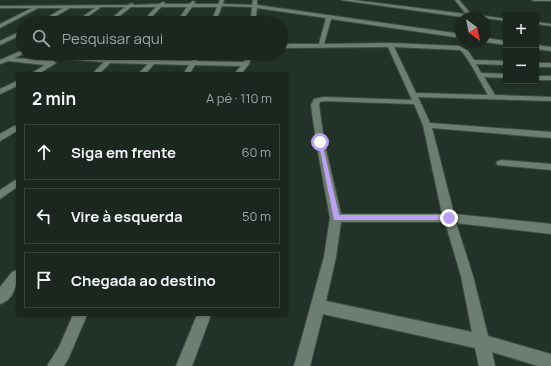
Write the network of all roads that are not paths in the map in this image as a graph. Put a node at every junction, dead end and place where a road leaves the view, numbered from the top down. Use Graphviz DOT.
graph roads {
  1 [pos="47,0"];
  2 [pos="78,0"];
  3 [pos="107,0"];
  4 [pos="136,0"];
  5 [pos="165,0"];
  6 [pos="255,0"];
  7 [pos="343,0"];
  8 [pos="457,0"];
  9 [pos="534,0"];
  10 [pos="551,0"];
  11 [pos="192,2"];
  12 [pos="222,2"];
  13 [pos="9,4"];
  14 [pos="0,5"];
  15 [pos="160,5"];
  16 [pos="69,6"];
  17 [pos="100,6"];
  18 [pos="130,6"];
  19 [pos="255,6"];
  20 [pos="34,7"];
  21 [pos="0,11"];
  22 [pos="467,12"];
  23 [pos="455,15"];
  24 [pos="18,16"];
  25 [pos="52,16"];
  26 [pos="86,16"];
  27 [pos="117,16"];
  28 [pos="150,16"];
  29 [pos="183,16"];
  30 [pos="216,16"];
  31 [pos="254,16"];
  32 [pos="16,17"];
  33 [pos="329,17"];
  34 [pos="491,19"];
  35 [pos="503,20"];
  36 [pos="548,24"];
  37 [pos="0,26"];
  38 [pos="551,32"];
  39 [pos="16,35"];
  40 [pos="455,35"];
  41 [pos="491,40"];
  42 [pos="503,42"];
  43 [pos="0,43"];
  44 [pos="390,45"];
  45 [pos="288,46"];
  46 [pos="321,46"];
  47 [pos="539,47"];
  48 [pos="551,49"];
  49 [pos="16,55"];
  50 [pos="7,59"];
  51 [pos="57,60"];
  52 [pos="98,60"];
  53 [pos="247,60"];
  54 [pos="110,61"];
  55 [pos="153,61"];
  56 [pos="0,62"];
  57 [pos="194,62"];
  58 [pos="472,62"];
  59 [pos="503,63"];
  60 [pos="51,64"];
  61 [pos="246,64"];
  62 [pos="539,65"];
  63 [pos="551,65"];
  64 [pos="37,72"];
  65 [pos="97,72"];
  66 [pos="143,72"];
  67 [pos="188,72"];
  68 [pos="239,72"];
  69 [pos="480,75"];
  70 [pos="503,76"];
  71 [pos="539,78"];
  72 [pos="551,78"];
  73 [pos="16,84"];
  74 [pos="0,92"];
  75 [pos="493,97"];
  76 [pos="415,99"];
  77 [pos="551,99"];
  78 [pos="427,125"];
  79 [pos="16,129"];
  80 [pos="551,135"];
  81 [pos="0,138"];
  82 [pos="501,162"];
  83 [pos="551,167"];
  84 [pos="9,186"];
  85 [pos="0,195"];
  86 [pos="336,218"];
  87 [pos="449,218"];
  88 [pos="551,229"];
  89 [pos="16,277"];
  90 [pos="0,298"];
  91 [pos="318,306"];
  92 [pos="80,316"];
  93 [pos="204,316"];
  94 [pos="482,342"];
  95 [pos="551,362"];
  96 [pos="55,366"];
  97 [pos="184,366"];
  98 [pos="302,366"];
  99 [pos="487,366"];
  1 -- 20 [label="street"];
  2 -- 16 [label="street"];
  3 -- 17 [label="street"];
  4 -- 18 [label="street"];
  5 -- 15 [label="street"];
  6 -- 19 [label="street"];
  7 -- 23 [label="street"];
  8 -- 22 [label="street"];
  9 -- 10 [label="street"];
  11 -- 12 [label="street"];
  11 -- 15 [label="street"];
  11 -- 29 [label="street"];
  12 -- 19 [label="street"];
  12 -- 30 [label="street"];
  13 -- 14 [label="street"];
  13 -- 20 [label="street"];
  13 -- 21 [label="street"];
  15 -- 18 [label="street"];
  15 -- 28 [label="street"];
  16 -- 17 [label="street"];
  16 -- 20 [label="street"];
  16 -- 25 [label="street"];
  17 -- 18 [label="street"];
  17 -- 26 [label="street"];
  18 -- 27 [label="street"];
  19 -- 31 [label="street"];
  19 -- 33 [label="street"];
  20 -- 24 [label="street"];
  32 -- 37 [label="street"];
  33 -- 40 [label="street"];
  33 -- 46 [label="street"];
  34 -- 35 [label="street"];
  36 -- 38 [label="street"];
  39 -- 43 [label="street"];
  41 -- 42 [label="street"];
  44 -- 46 [label="street"];
  44 -- 58 [label="street"];
  44 -- 76 [label="street"];
  45 -- 46 [label="street"];
  47 -- 48 [label="street"];
  49 -- 50 [label="street"];
  50 -- 56 [label="street"];
  50 -- 60 [label="street"];
  51 -- 60 [label="street"];
  52 -- 54 [label="street"];
  53 -- 61 [label="street"];
  54 -- 55 [label="street"];
  54 -- 65 [label="street"];
  55 -- 57 [label="street"];
  55 -- 66 [label="street"];
  57 -- 61 [label="street"];
  57 -- 67 [label="street"];
  58 -- 59 [label="street"];
  58 -- 69 [label="street"];
  60 -- 64 [label="street"];
  61 -- 68 [label="street"];
  62 -- 63 [label="street"];
  69 -- 70 [label="street"];
  69 -- 75 [label="street"];
  71 -- 72 [label="street"];
  73 -- 74 [label="street"];
  75 -- 76 [label="street"];
  75 -- 77 [label="street"];
  76 -- 78 [label="street"];
  76 -- 86 [label="street"];
  78 -- 80 [label="street"];
  78 -- 87 [label="street"];
  79 -- 81 [label="street"];
  82 -- 83 [label="street"];
  84 -- 85 [label="street"];
  86 -- 87 [label="street"];
  86 -- 91 [label="street"];
  87 -- 88 [label="street"];
  87 -- 94 [label="street"];
  89 -- 90 [label="street"];
  91 -- 94 [label="street"];
  91 -- 98 [label="street"];
  92 -- 96 [label="street"];
  93 -- 97 [label="street"];
  94 -- 95 [label="street"];
  94 -- 99 [label="street"];
}
